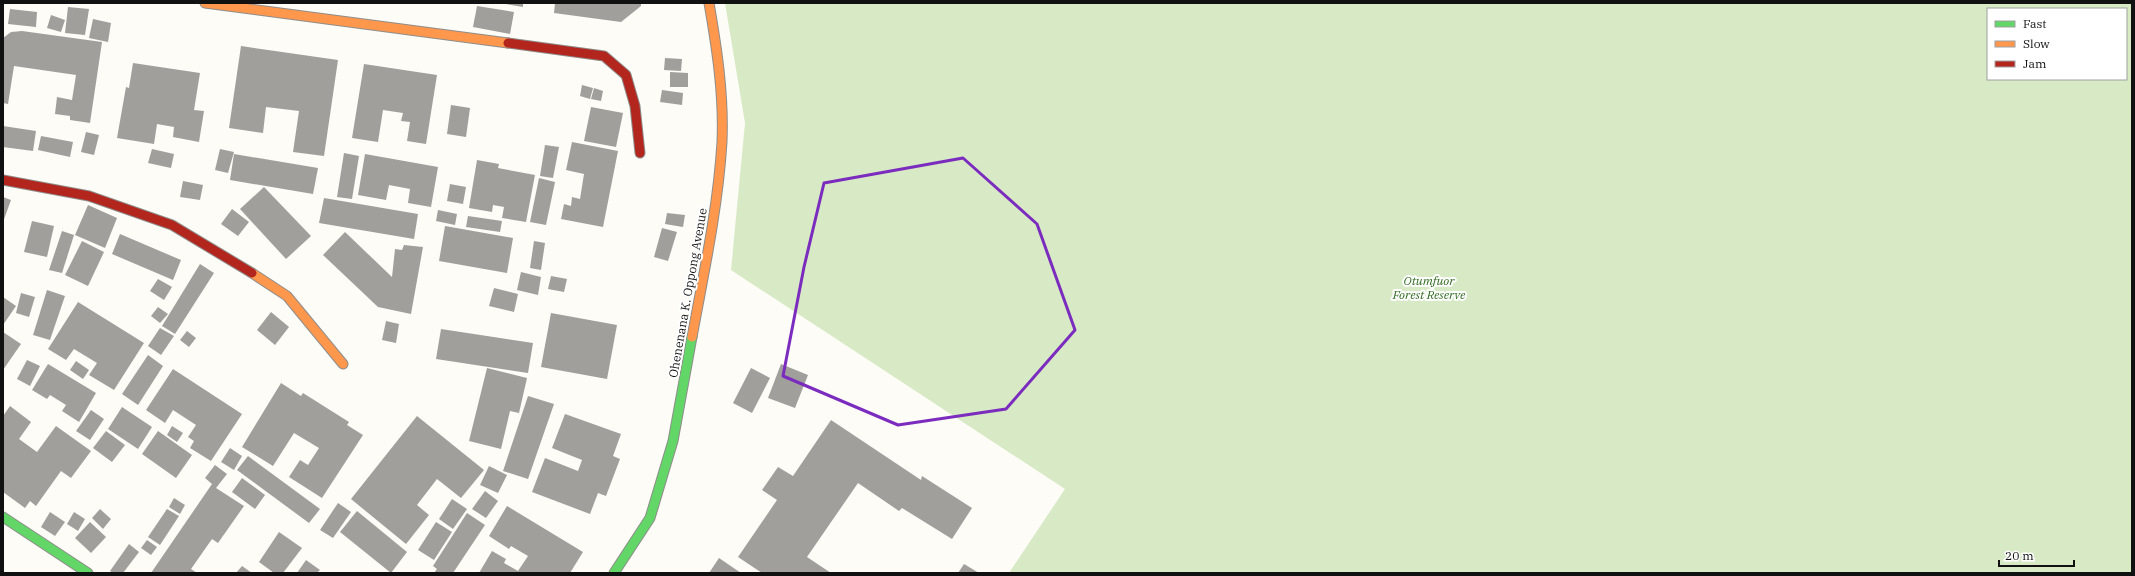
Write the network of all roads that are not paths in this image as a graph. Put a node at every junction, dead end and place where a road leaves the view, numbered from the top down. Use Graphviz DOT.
graph roads {
  1 [pos="205,3"];
  2 [pos="709,3"];
  3 [pos="640,152"];
  4 [pos="3,180"];
  5 [pos="343,364"];
  6 [pos="3,517"];
  7 [pos="88,573"];
  8 [pos="614,573"];
  1 -- 3 [label="street"];
  2 -- 8 [label="street, Ohenenana K. Oppong Avenue"];
  4 -- 5 [label="street"];
  6 -- 7 [label="street"];
}
